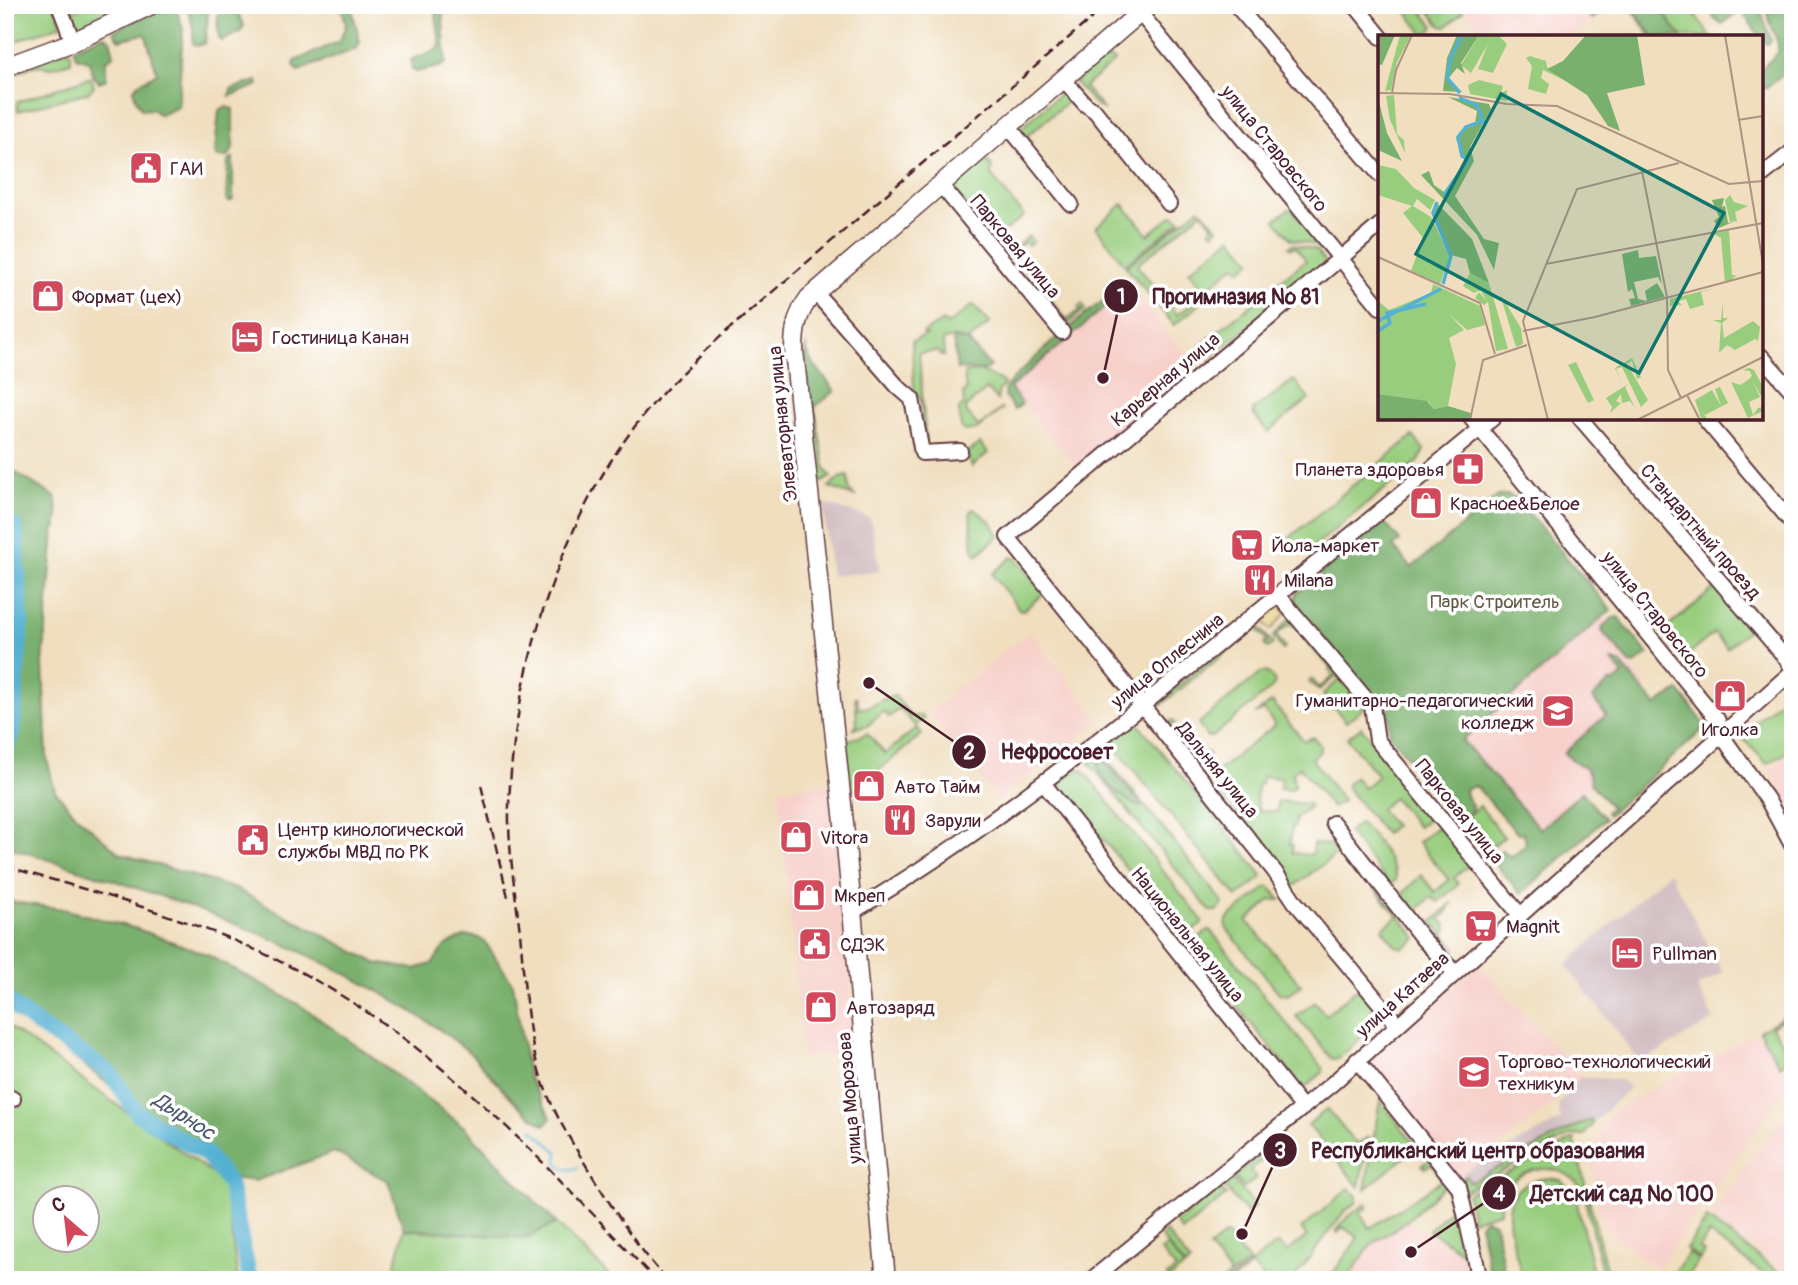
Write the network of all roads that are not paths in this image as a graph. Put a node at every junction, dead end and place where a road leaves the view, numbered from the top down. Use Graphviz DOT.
graph roads {
  1 [pos="59,5"];
  2 [pos="151,5"];
  3 [pos="1236,5"];
  4 [pos="1355,5"];
  5 [pos="1144,9"];
  6 [pos="1379,35"];
  7 [pos="73,42"];
  8 [pos="5,67"];
  9 [pos="1063,79"];
  10 [pos="1008,127"];
  11 [pos="1793,152"];
  12 [pos="1378,173"];
  13 [pos="1763,174"];
  14 [pos="940,184"];
  15 [pos="1071,204"];
  16 [pos="1169,204"];
  17 [pos="1378,227"];
  18 [pos="1340,258"];
  19 [pos="815,292"];
  20 [pos="1378,305"];
  21 [pos="1062,332"];
  22 [pos="1763,357"];
  23 [pos="1793,392"];
  24 [pos="1582,420"];
  25 [pos="1706,420"];
  26 [pos="1475,424"];
  27 [pos="960,451"];
  28 [pos="1793,524"];
  29 [pos="1008,537"];
  30 [pos="1278,595"];
  31 [pos="1793,670"];
  32 [pos="1142,706"];
  33 [pos="1723,732"];
  34 [pos="1044,784"];
  35 [pos="1332,822"];
  36 [pos="1793,847"];
  37 [pos="852,912"];
  38 [pos="1520,915"];
  39 [pos="1454,973"];
  40 [pos="1396,1026"];
  41 [pos="1357,1060"];
  42 [pos="1303,1108"];
  43 [pos="886,1280"];
  44 [pos="1091,1280"];
  45 [pos="1480,1280"];
  1 -- 7 [label="street"];
  2 -- 7 [label="main road"];
  3 -- 12 [label="street"];
  4 -- 6 [label="street"];
  5 -- 9 [label="main road, Элеваторная улица"];
  5 -- 18 [label="street, улица Старовского"];
  7 -- 8 [label="main road"];
  9 -- 10 [label="main road, Элеваторная улица"];
  9 -- 16 [label="street"];
  10 -- 14 [label="main road, Элеваторная улица"];
  10 -- 15 [label="street"];
  11 -- 13 [label="street"];
  14 -- 19 [label="main road, Элеваторная улица"];
  14 -- 21 [label="street, Парковая улица"];
  17 -- 18 [label="street, Карьерная улица"];
  18 -- 20 [label="street, улица Старовского"];
  18 -- 29 [label="street, Карьерная улица"];
  19 -- 27 [label="street"];
  19 -- 37 [label="main road, Элеваторная улица"];
  22 -- 23 [label="street"];
  24 -- 31 [label="street, Стандартный проезд"];
  25 -- 28 [label="street"];
  26 -- 30 [label="street, улица Оплеснина"];
  26 -- 33 [label="street, улица Старовского"];
  29 -- 32 [label="street, Дальняя улица"];
  30 -- 32 [label="street, улица Оплеснина"];
  30 -- 38 [label="street, Парковая улица"];
  31 -- 33 [label="street, улица Катаева"];
  32 -- 34 [label="street, улица Оплеснина"];
  32 -- 40 [label="street, Дальняя улица"];
  33 -- 36 [label="street, улица Старовского"];
  33 -- 38 [label="street, улица Катаева"];
  34 -- 37 [label="street, улица Оплеснина"];
  34 -- 42 [label="street, Национальная улица"];
  35 -- 39 [label="street"];
  37 -- 43 [label="main road, улица Морозова"];
  38 -- 39 [label="street, улица Катаева"];
  39 -- 40 [label="street, улица Катаева"];
  40 -- 41 [label="street, улица Катаева"];
  41 -- 42 [label="street, улица Катаева"];
  41 -- 45 [label="street"];
  42 -- 44 [label="street, улица Катаева"];
}
